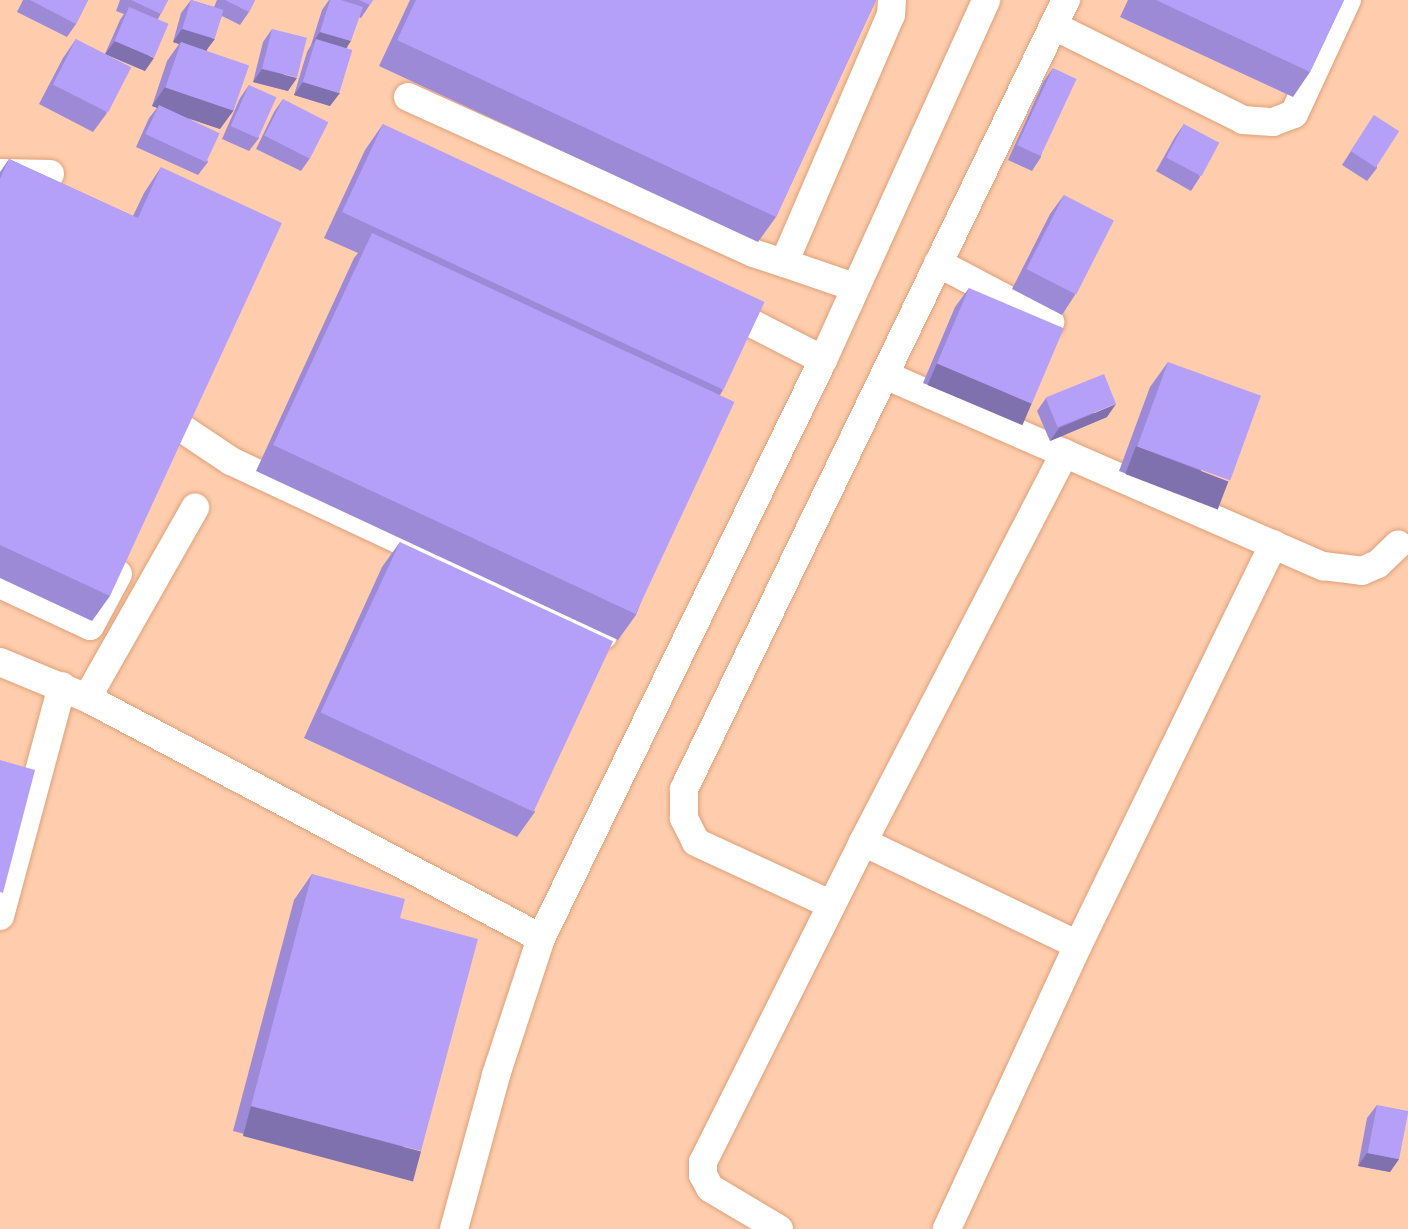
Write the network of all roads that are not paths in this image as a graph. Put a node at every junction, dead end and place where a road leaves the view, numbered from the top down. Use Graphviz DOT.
graph roads {
  1 [pos="892,0"];
  2 [pos="986,0"];
  3 [pos="1066,0"];
  4 [pos="1347,0"];
  5 [pos="1054,26"];
  6 [pos="408,97"];
  7 [pos="0,173"];
  8 [pos="50,174"];
  9 [pos="784,263"];
  10 [pos="938,263"];
  11 [pos="854,287"];
  12 [pos="699,296"];
  13 [pos="1050,322"];
  14 [pos="823,360"];
  15 [pos="885,375"];
  16 [pos="199,403"];
  17 [pos="186,431"];
  18 [pos="1065,453"];
  19 [pos="172,458"];
  20 [pos="195,508"];
  21 [pos="1274,544"];
  22 [pos="1398,545"];
  23 [pos="127,555"];
  24 [pos="0,584"];
  25 [pos="603,635"];
  26 [pos="0,662"];
  27 [pos="74,692"];
  28 [pos="863,842"];
  29 [pos="830,904"];
  30 [pos="0,916"];
  31 [pos="541,938"];
  32 [pos="1078,945"];
  33 [pos="454,1229"];
  34 [pos="779,1229"];
  35 [pos="947,1229"];
  1 -- 9 [label="street"];
  2 -- 11 [label="street"];
  3 -- 5 [label="street"];
  4 -- 5 [label="street"];
  5 -- 10 [label="street"];
  6 -- 9 [label="street"];
  7 -- 8 [label="street"];
  9 -- 11 [label="street"];
  10 -- 13 [label="street"];
  10 -- 15 [label="street"];
  11 -- 14 [label="street"];
  12 -- 14 [label="street"];
  14 -- 31 [label="street"];
  15 -- 18 [label="street"];
  15 -- 29 [label="street"];
  16 -- 17 [label="street"];
  17 -- 19 [label="street"];
  17 -- 25 [label="street"];
  18 -- 21 [label="street"];
  18 -- 28 [label="street"];
  20 -- 27 [label="street"];
  21 -- 22 [label="street"];
  21 -- 32 [label="street"];
  23 -- 24 [label="street"];
  26 -- 27 [label="street"];
  27 -- 30 [label="street"];
  27 -- 31 [label="street"];
  28 -- 29 [label="street"];
  28 -- 32 [label="street"];
  29 -- 34 [label="street"];
  31 -- 33 [label="street"];
  32 -- 35 [label="street"];
}
